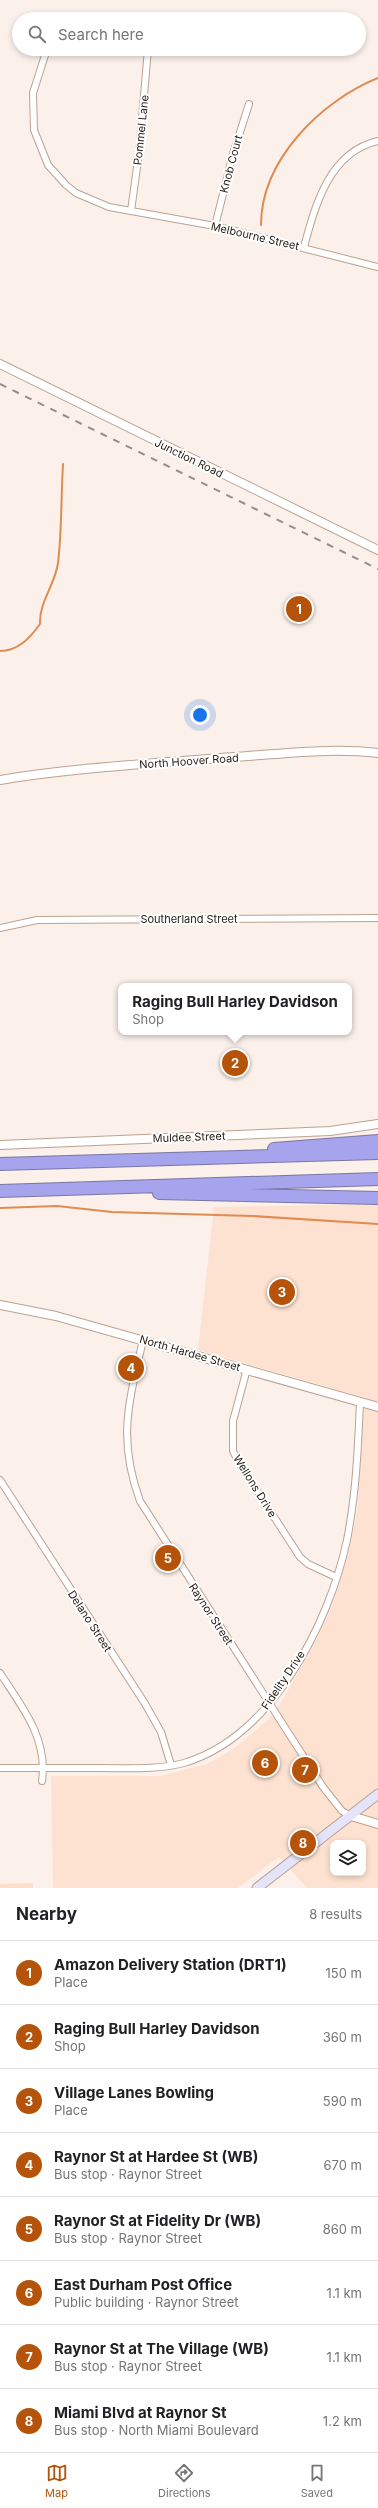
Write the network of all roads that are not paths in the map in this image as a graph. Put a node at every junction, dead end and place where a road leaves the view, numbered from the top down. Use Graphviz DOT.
graph roads {
  1 [pos="45,56"];
  2 [pos="147,56"];
  3 [pos="249,104"];
  4 [pos="378,141"];
  5 [pos="131,210"];
  6 [pos="215,226"];
  7 [pos="304,247"];
  8 [pos="378,267"];
  9 [pos="0,364"];
  10 [pos="378,550"];
  11 [pos="378,753"];
  12 [pos="0,780"];
  13 [pos="378,918"];
  14 [pos="0,928"];
  15 [pos="378,1124"];
  16 [pos="378,1141"];
  17 [pos="0,1145"];
  18 [pos="378,1153"];
  19 [pos="221,1158"];
  20 [pos="0,1164"];
  21 [pos="378,1179"];
  22 [pos="84,1189"];
  23 [pos="0,1191"];
  24 [pos="378,1198"];
  25 [pos="0,1305"];
  26 [pos="143,1340"];
  27 [pos="247,1369"];
  28 [pos="360,1402"];
  29 [pos="378,1406"];
  30 [pos="0,1480"];
  31 [pos="336,1576"];
  32 [pos="0,1673"];
  33 [pos="270,1704"];
  34 [pos="171,1766"];
  35 [pos="0,1768"];
  36 [pos="43,1768"];
  37 [pos="42,1781"];
  38 [pos="378,1794"];
  39 [pos="351,1816"];
  40 [pos="378,1824"];
  41 [pos="257,1888"];
  1 -- 5 [label="street, Melbourne Street"];
  2 -- 5 [label="street, Pommel Lane"];
  3 -- 6 [label="street, Knob Court"];
  4 -- 7 [label="street"];
  5 -- 6 [label="street, Melbourne Street"];
  6 -- 7 [label="street, Melbourne Street"];
  7 -- 8 [label="street, Melbourne Street"];
  9 -- 10 [label="street, Junction Road"];
  11 -- 12 [label="street, North Hoover Road"];
  13 -- 14 [label="street, Southerland Street"];
  15 -- 17 [label="street, Muldee Street"];
  16 -- 19 [label="highway"];
  18 -- 19 [label="highway"];
  19 -- 20 [label="highway"];
  21 -- 22 [label="highway"];
  22 -- 23 [label="highway"];
  22 -- 24 [label="highway"];
  25 -- 26 [label="street, North Hardee Street"];
  26 -- 27 [label="street, North Hardee Street"];
  26 -- 33 [label="street, Raynor Street"];
  27 -- 28 [label="street, North Hardee Street"];
  27 -- 31 [label="street, Wellons Drive"];
  28 -- 29 [label="street, North Hardee Street"];
  28 -- 31 [label="street, Fidelity Drive"];
  30 -- 34 [label="street, Delano Street"];
  31 -- 33 [label="street, Fidelity Drive"];
  32 -- 36 [label="street"];
  33 -- 34 [label="street, Fidelity Drive"];
  33 -- 39 [label="street, Raynor Street"];
  34 -- 36 [label="street, Fidelity Drive"];
  35 -- 36 [label="street, Fidelity Drive"];
  36 -- 37 [label="street"];
  38 -- 39 [label="main road"];
  39 -- 40 [label="street, Raynor Street"];
  39 -- 41 [label="main road"];
}
